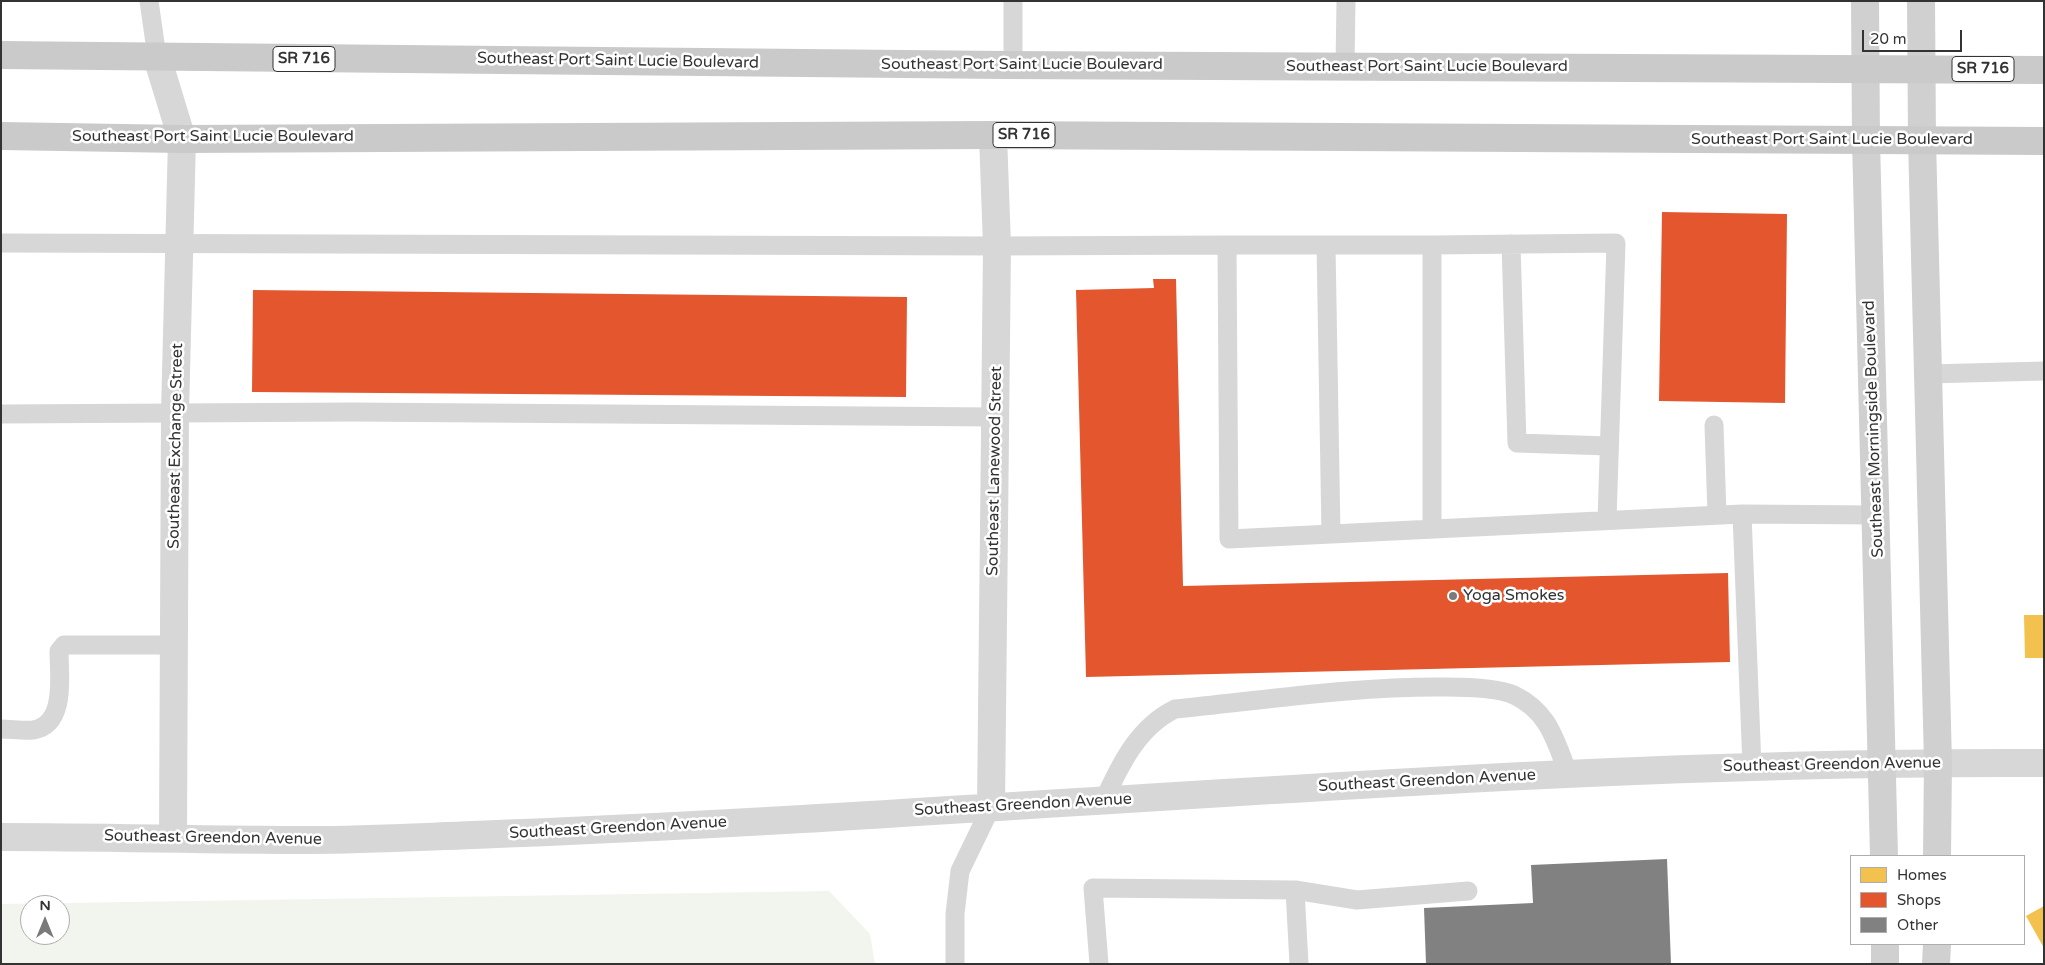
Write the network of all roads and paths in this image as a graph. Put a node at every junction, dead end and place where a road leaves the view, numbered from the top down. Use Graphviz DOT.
graph roads {
  1 [pos="149,1"];
  2 [pos="1013,1"];
  3 [pos="1346,1"];
  4 [pos="1865,1"];
  5 [pos="1922,1"];
  6 [pos="1,56"];
  7 [pos="157,57"];
  8 [pos="1013,65"];
  9 [pos="1344,66"];
  10 [pos="1866,68"];
  11 [pos="1922,68"];
  12 [pos="2044,70"];
  13 [pos="993,135"];
  14 [pos="1,136"];
  15 [pos="182,138"];
  16 [pos="1866,140"];
  17 [pos="1922,140"];
  18 [pos="2044,141"];
  19 [pos="180,242"];
  20 [pos="1,243"];
  21 [pos="1511,244"];
  22 [pos="1227,245"];
  23 [pos="1326,245"];
  24 [pos="1432,245"];
  25 [pos="996,246"];
  26 [pos="2044,372"];
  27 [pos="1928,374"];
  28 [pos="176,412"];
  29 [pos="1,414"];
  30 [pos="995,417"];
  31 [pos="1714,425"];
  32 [pos="1609,446"];
  33 [pos="1742,514"];
  34 [pos="1717,515"];
  35 [pos="1876,515"];
  36 [pos="1607,520"];
  37 [pos="1432,529"];
  38 [pos="1331,534"];
  39 [pos="174,645"];
  40 [pos="1,729"];
  41 [pos="1938,762"];
  42 [pos="2044,763"];
  43 [pos="1883,764"];
  44 [pos="1752,767"];
  45 [pos="1568,774"];
  46 [pos="1104,800"];
  47 [pos="991,807"];
  48 [pos="1,837"];
  49 [pos="173,837"];
  50 [pos="1884,855"];
  51 [pos="1938,855"];
  52 [pos="1295,890"];
  53 [pos="1468,891"];
  54 [pos="1886,945"];
  55 [pos="1937,945"];
  56 [pos="955,964"];
  57 [pos="1099,964"];
  58 [pos="1299,964"];
  59 [pos="1885,964"];
  60 [pos="1936,964"];
  1 -- 7 [label="lane"];
  2 -- 8 [label="lane"];
  3 -- 9 [label="lane"];
  4 -- 10 [label="street, Southeast Morningside Boulevard"];
  5 -- 11 [label="street"];
  6 -- 7 [label="main road, Southeast Port Saint Lucie Boulevard / SR 716"];
  7 -- 8 [label="main road, Southeast Port Saint Lucie Boulevard / SR 716"];
  7 -- 15 [label="street, Southeast Exchange Street"];
  8 -- 9 [label="main road, Southeast Port Saint Lucie Boulevard / SR 716"];
  9 -- 10 [label="main road, Southeast Port Saint Lucie Boulevard / SR 716"];
  10 -- 11 [label="main road, Southeast Port Saint Lucie Boulevard / SR 716"];
  10 -- 16 [label="street, Southeast Morningside Boulevard"];
  11 -- 12 [label="main road, Southeast Port Saint Lucie Boulevard / SR 716"];
  11 -- 17 [label="street"];
  13 -- 15 [label="main road, Southeast Port Saint Lucie Boulevard / SR 716"];
  13 -- 16 [label="main road, Southeast Port Saint Lucie Boulevard / SR 716"];
  13 -- 25 [label="street, Southeast Lanewood Street"];
  14 -- 15 [label="main road, Southeast Port Saint Lucie Boulevard / SR 716"];
  15 -- 19 [label="street, Southeast Exchange Street"];
  16 -- 17 [label="main road, Southeast Port Saint Lucie Boulevard / SR 716"];
  16 -- 35 [label="street, Southeast Morningside Boulevard"];
  17 -- 18 [label="main road, Southeast Port Saint Lucie Boulevard / SR 716"];
  17 -- 27 [label="street"];
  19 -- 20 [label="lane"];
  19 -- 25 [label="lane"];
  19 -- 28 [label="street, Southeast Exchange Street"];
  21 -- 24 [label="lane"];
  21 -- 32 [label="lane"];
  21 -- 32 [label="lane"];
  22 -- 23 [label="lane"];
  22 -- 25 [label="lane"];
  22 -- 38 [label="lane"];
  23 -- 24 [label="lane"];
  23 -- 38 [label="lane"];
  24 -- 37 [label="lane"];
  25 -- 30 [label="street, Southeast Lanewood Street"];
  26 -- 27 [label="lane"];
  27 -- 41 [label="street"];
  28 -- 29 [label="lane"];
  28 -- 30 [label="lane"];
  28 -- 39 [label="street, Southeast Exchange Street"];
  30 -- 47 [label="street, Southeast Lanewood Street"];
  31 -- 34 [label="lane"];
  32 -- 36 [label="lane"];
  33 -- 34 [label="lane"];
  33 -- 35 [label="lane"];
  33 -- 44 [label="lane"];
  34 -- 36 [label="lane"];
  35 -- 43 [label="street, Southeast Morningside Boulevard"];
  36 -- 37 [label="lane"];
  37 -- 38 [label="lane"];
  39 -- 40 [label="lane"];
  39 -- 49 [label="street, Southeast Exchange Street"];
  41 -- 42 [label="street, Southeast Greendon Avenue"];
  41 -- 43 [label="street, Southeast Greendon Avenue"];
  41 -- 51 [label="street"];
  43 -- 44 [label="street, Southeast Greendon Avenue"];
  43 -- 50 [label="street, Southeast Morningside Boulevard"];
  44 -- 45 [label="street, Southeast Greendon Avenue"];
  45 -- 46 [label="street, Southeast Greendon Avenue"];
  45 -- 46 [label="lane"];
  46 -- 47 [label="street, Southeast Greendon Avenue"];
  47 -- 49 [label="street, Southeast Greendon Avenue"];
  47 -- 56 [label="lane"];
  48 -- 49 [label="street, Southeast Greendon Avenue"];
  52 -- 53 [label="lane"];
  52 -- 57 [label="lane"];
  52 -- 58 [label="lane"];
  54 -- 59 [label="street"];
  55 -- 60 [label="street"];
}
